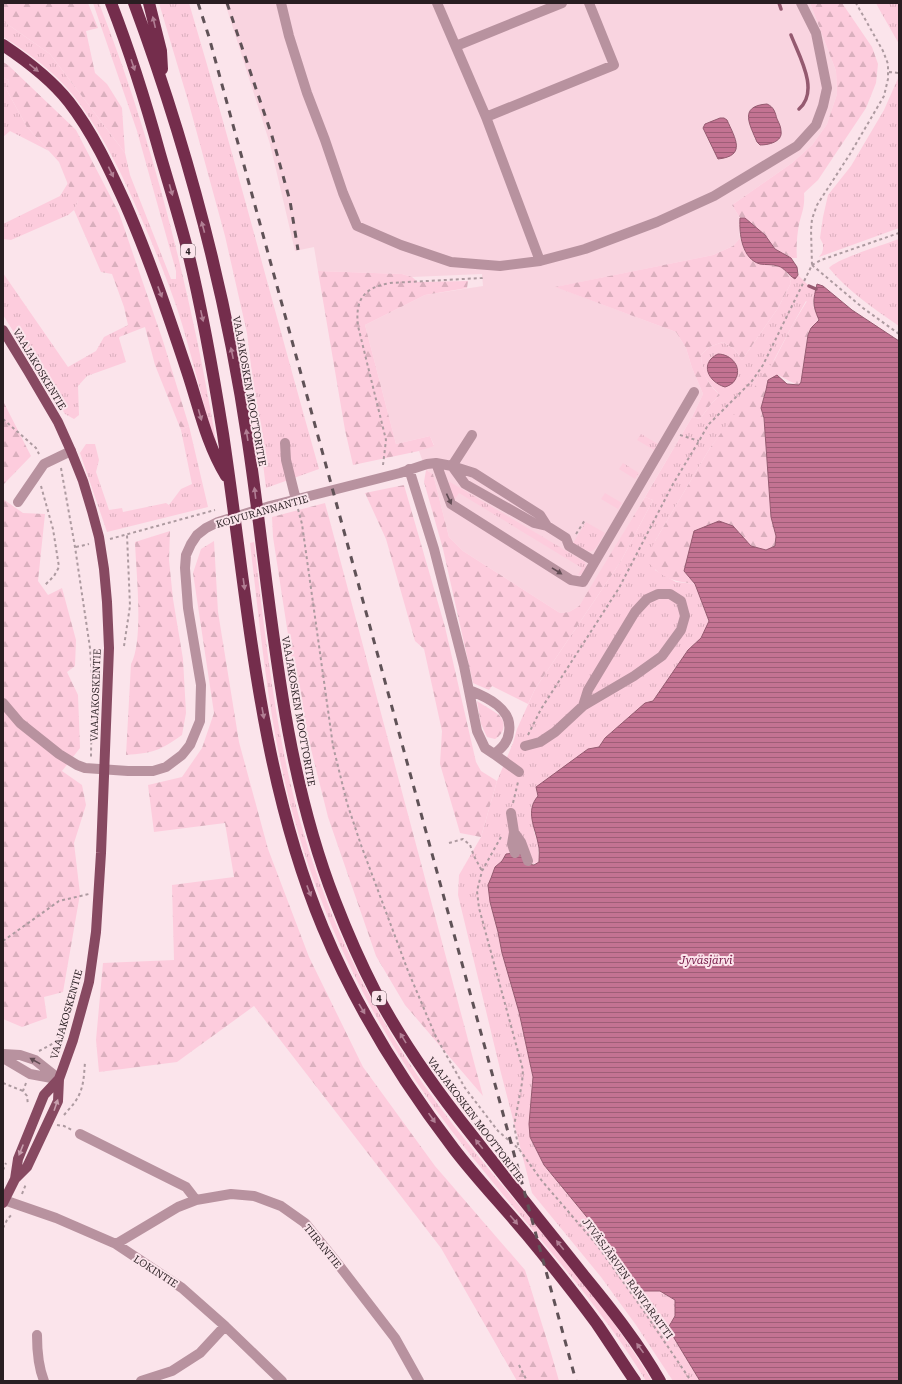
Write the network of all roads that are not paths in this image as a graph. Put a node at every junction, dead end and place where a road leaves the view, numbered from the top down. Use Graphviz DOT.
graph roads {
  1 [pos="111,3"];
  2 [pos="134,3"];
  3 [pos="149,3"];
  4 [pos="281,3"];
  5 [pos="437,3"];
  6 [pos="562,3"];
  7 [pos="589,3"];
  8 [pos="801,3"];
  9 [pos="3,45"];
  10 [pos="456,46"];
  11 [pos="164,88"];
  12 [pos="486,117"];
  13 [pos="540,261"];
  14 [pos="3,330"];
  15 [pos="694,392"];
  16 [pos="472,435"];
  17 [pos="284,442"];
  18 [pos="71,451"];
  19 [pos="436,463"];
  20 [pos="452,466"];
  21 [pos="410,469"];
  22 [pos="229,480"];
  23 [pos="296,500"];
  24 [pos="18,502"];
  25 [pos="594,561"];
  26 [pos="469,690"];
  27 [pos="3,703"];
  28 [pos="583,706"];
  29 [pos="525,746"];
  30 [pos="494,754"];
  31 [pos="105,770"];
  32 [pos="519,772"];
  33 [pos="510,813"];
  34 [pos="514,832"];
  35 [pos="515,853"];
  36 [pos="528,861"];
  37 [pos="3,1054"];
  38 [pos="3,1058"];
  39 [pos="59,1079"];
  40 [pos="80,1134"];
  41 [pos="15,1180"];
  42 [pos="196,1200"];
  43 [pos="4,1201"];
  44 [pos="116,1244"];
  45 [pos="225,1326"];
  46 [pos="37,1335"];
  47 [pos="44,1381"];
  48 [pos="141,1381"];
  49 [pos="282,1381"];
  50 [pos="419,1381"];
  51 [pos="635,1381"];
  52 [pos="660,1381"];
  1 -- 22 [label="highway, 4, one-way"];
  2 -- 11 [label="highway, VAAJAKOSKEN MOOTTORITIE / 4"];
  11 -- 3 [label="highway, one-way"];
  4 -- 13 [label="street"];
  5 -- 10 [label="street"];
  6 -- 10 [label="street"];
  7 -- 12 [label="street"];
  8 -- 13 [label="street"];
  9 -- 22 [label="highway, one-way"];
  10 -- 12 [label="street"];
  52 -- 11 [label="highway, VAAJAKOSKEN MOOTTORITIE / 4, one-way"];
  12 -- 13 [label="street"];
  14 -- 18 [label="main road, VAAJAKOSKENTIE"];
  15 -- 25 [label="street"];
  16 -- 20 [label="street"];
  17 -- 23 [label="street"];
  18 -- 24 [label="street"];
  18 -- 31 [label="main road, VAAJAKOSKENTIE"];
  19 -- 20 [label="street, KOIVURANNANTIE"];
  19 -- 21 [label="street, KOIVURANNANTIE"];
  19 -- 25 [label="street, one-way"];
  20 -- 25 [label="street, KOIVURANNANTIE"];
  21 -- 23 [label="street, KOIVURANNANTIE"];
  21 -- 26 [label="street"];
  22 -- 51 [label="highway, 4, one-way"];
  23 -- 31 [label="street, KOIVURANNANTIE"];
  26 -- 30 [label="street"];
  26 -- 30 [label="street"];
  27 -- 31 [label="street, KOIVURANNANTIE"];
  28 -- 28 [label="street"];
  28 -- 29 [label="street"];
  30 -- 32 [label="street"];
  31 -- 39 [label="main road, VAAJAKOSKENTIE"];
  33 -- 34 [label="street"];
  34 -- 35 [label="street"];
  34 -- 36 [label="street"];
  39 -- 37 [label="street, one-way"];
  38 -- 39 [label="street"];
  39 -- 41 [label="main road, VAAJAKOSKENTIE, one-way"];
  41 -- 39 [label="main road, VAAJAKOSKENTIE, one-way"];
  40 -- 42 [label="street"];
  41 -- 43 [label="main road, VAAJAKOSKENTIE"];
  42 -- 44 [label="street, TIIRANTIE"];
  42 -- 50 [label="street, TIIRANTIE"];
  43 -- 44 [label="street, LOKINTIE"];
  44 -- 45 [label="street, LOKINTIE"];
  45 -- 48 [label="street"];
  45 -- 49 [label="street, LOKINTIE"];
  46 -- 47 [label="street"];
}
